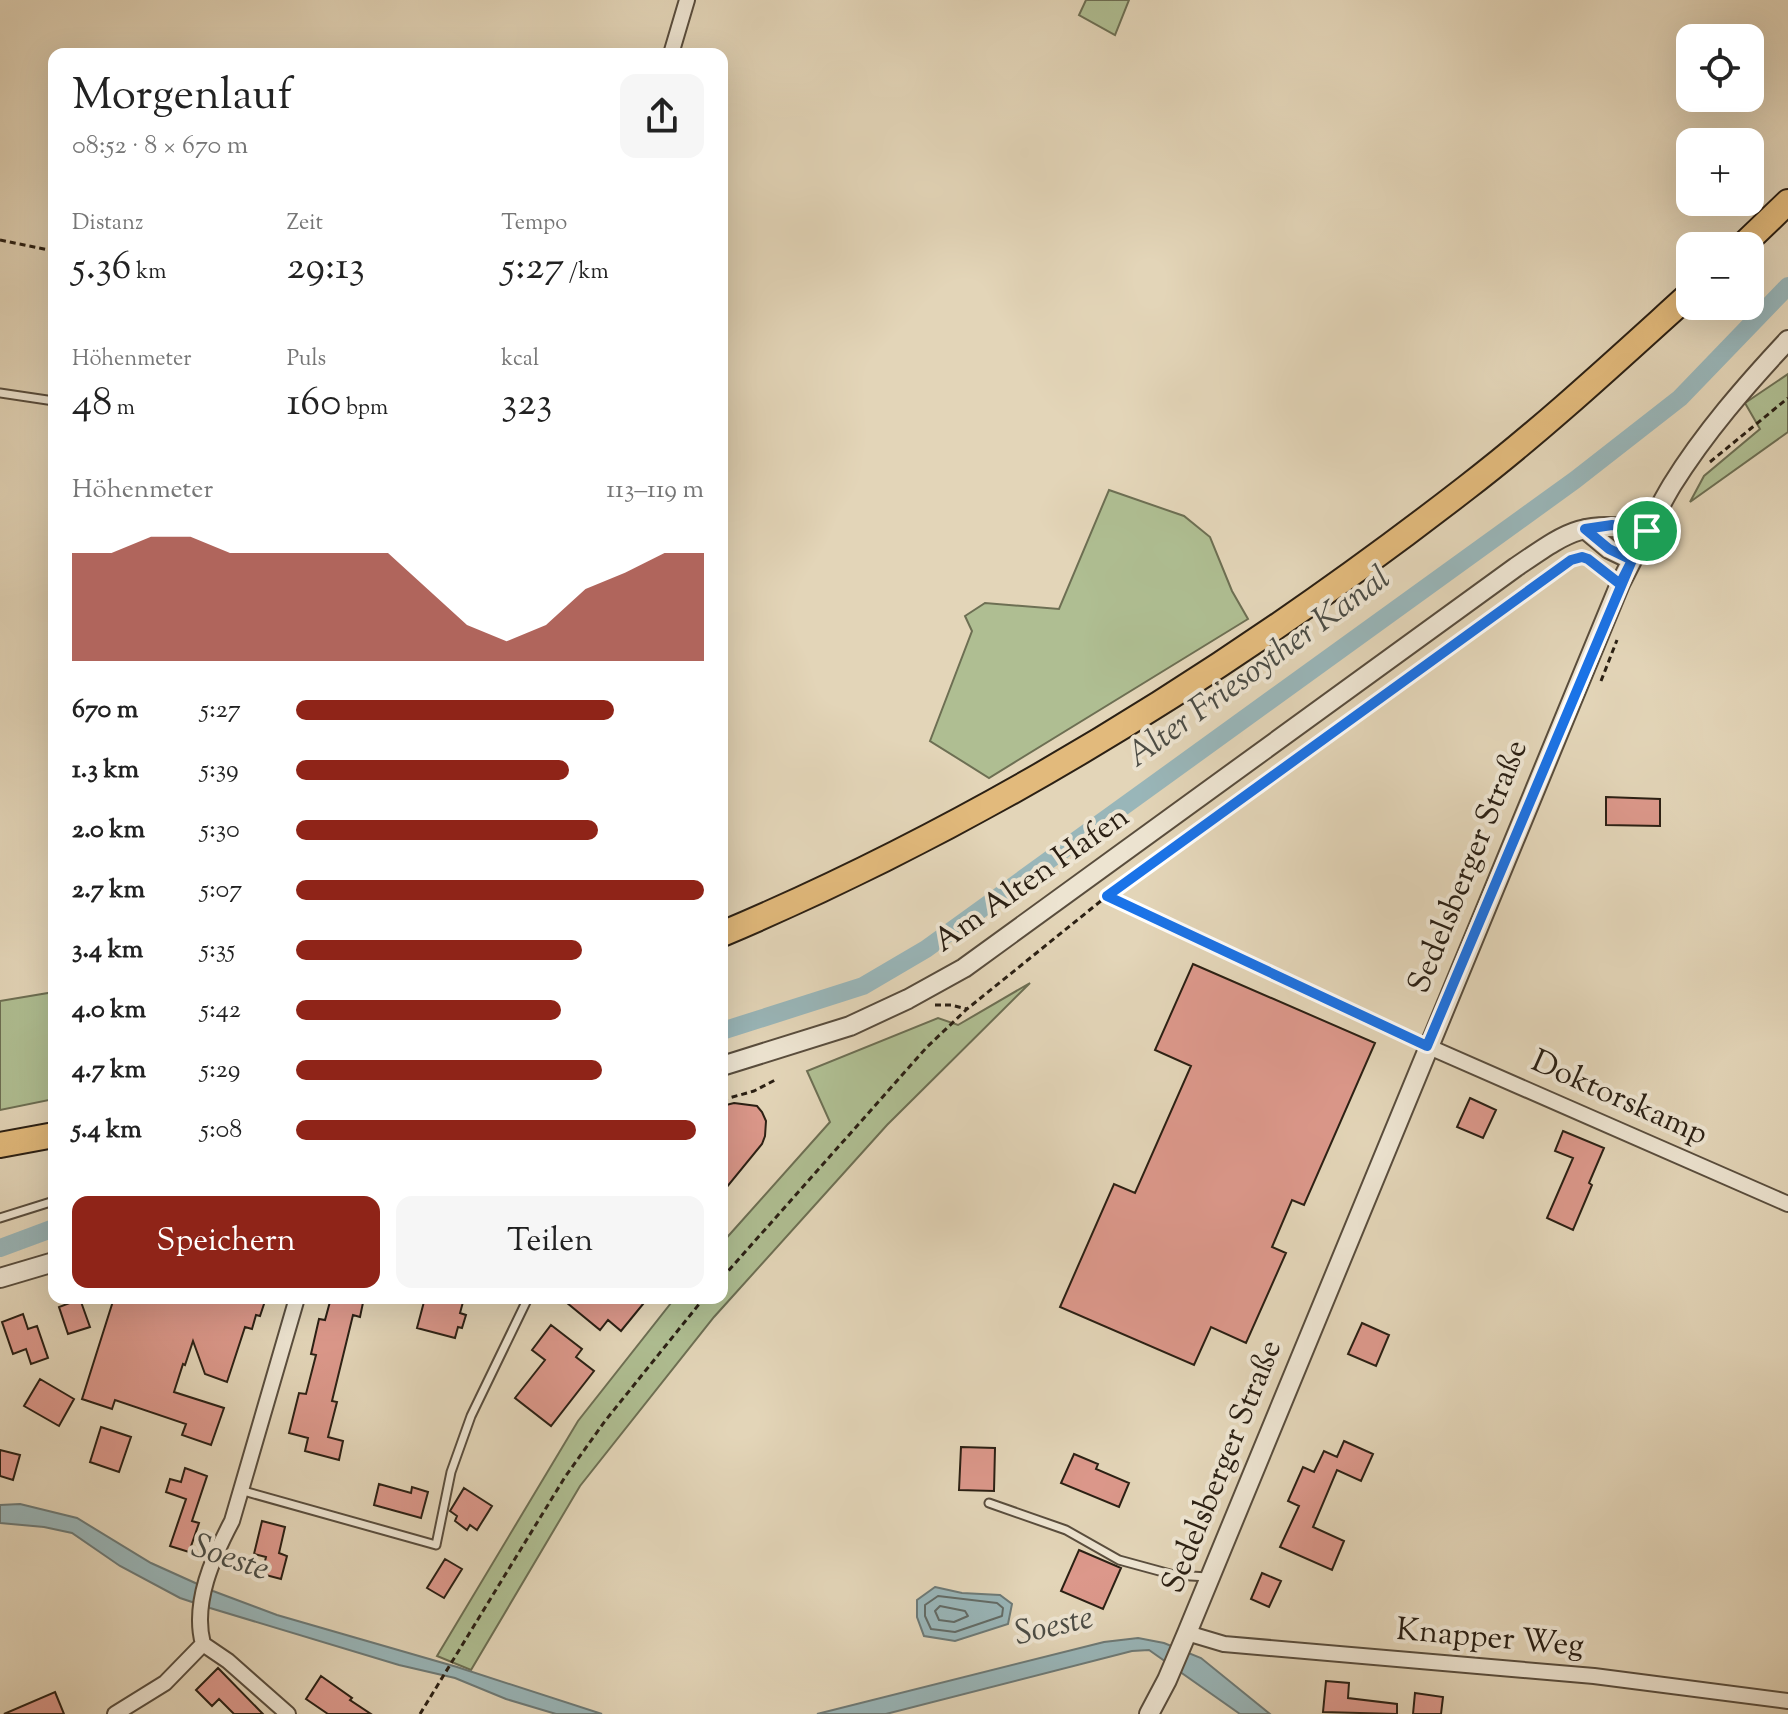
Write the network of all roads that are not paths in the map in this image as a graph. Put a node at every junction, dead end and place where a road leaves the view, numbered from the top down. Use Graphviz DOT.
graph roads {
  1 [pos="687,0"];
  2 [pos="673,48"];
  3 [pos="1788,202"];
  4 [pos="1757,232"];
  5 [pos="1676,307"];
  6 [pos="1788,340"];
  7 [pos="0,393"];
  8 [pos="48,400"];
  9 [pos="1585,529"];
  10 [pos="1647,531"];
  11 [pos="1632,560"];
  12 [pos="1184,930"];
  13 [pos="728,931"];
  14 [pos="1427,1046"];
  15 [pos="728,1064"];
  16 [pos="48,1136"];
  17 [pos="0,1145"];
  18 [pos="48,1203"];
  19 [pos="1788,1204"];
  20 [pos="0,1218"];
  21 [pos="48,1264"];
  22 [pos="0,1278"];
  23 [pos="295,1304"];
  24 [pos="525,1304"];
  25 [pos="240,1490"];
  26 [pos="989,1503"];
  27 [pos="1210,1577"];
  28 [pos="1185,1638"];
  29 [pos="203,1644"];
  30 [pos="1788,1701"];
  31 [pos="115,1714"];
  32 [pos="288,1714"];
  33 [pos="1149,1714"];
  1 -- 2 [label="street"];
  3 -- 4 [label="highway"];
  5 -- 13 [label="highway"];
  6 -- 10 [label="street, Sedelsberger Straße"];
  7 -- 8 [label="lane"];
  9 -- 10 [label="street, Am Alten Hafen"];
  9 -- 11 [label="street"];
  9 -- 15 [label="street, Am Alten Hafen"];
  10 -- 11 [label="street, Sedelsberger Straße"];
  11 -- 14 [label="street, Sedelsberger Straße"];
  12 -- 14 [label="lane"];
  14 -- 19 [label="street, Doktorskamp"];
  14 -- 27 [label="street, Sedelsberger Straße"];
  16 -- 17 [label="highway"];
  18 -- 20 [label="lane"];
  21 -- 22 [label="street"];
  23 -- 25 [label="street"];
  24 -- 25 [label="lane"];
  25 -- 29 [label="street"];
  26 -- 27 [label="lane"];
  27 -- 28 [label="street, Sedelsberger Straße"];
  28 -- 30 [label="street, Knapper Weg"];
  28 -- 33 [label="street, Sedelsberger Straße"];
  29 -- 31 [label="street"];
  29 -- 32 [label="street"];
}
